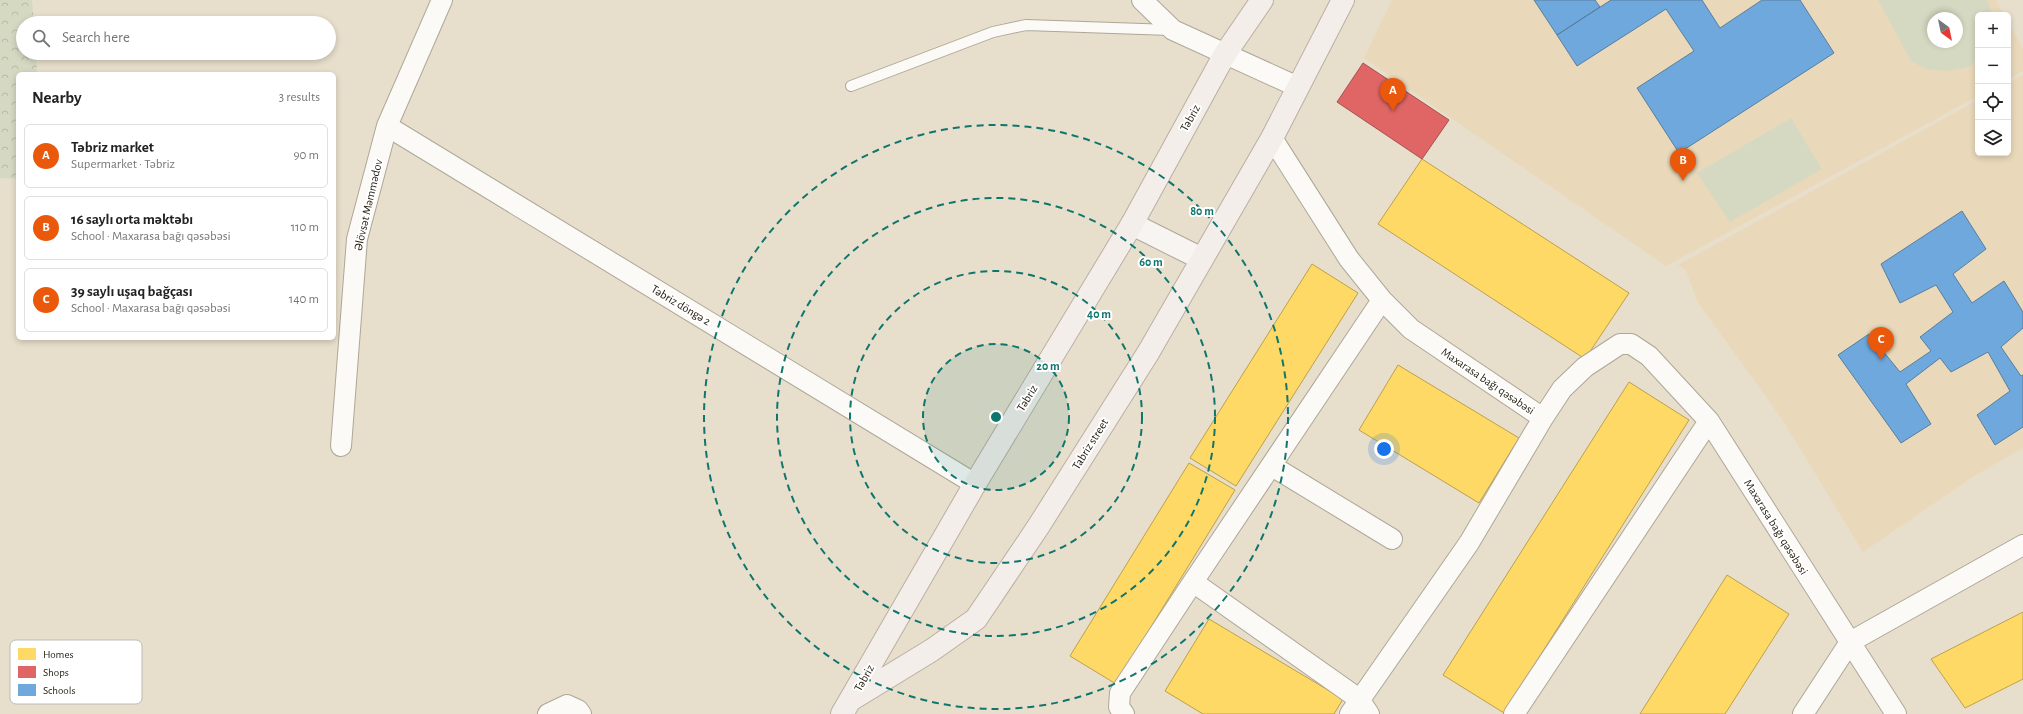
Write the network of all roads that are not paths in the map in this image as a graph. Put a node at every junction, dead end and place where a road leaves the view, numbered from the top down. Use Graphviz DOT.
graph roads {
  1 [pos="442,0"];
  2 [pos="1142,0"];
  3 [pos="1262,0"];
  4 [pos="1343,0"];
  5 [pos="1173,30"];
  6 [pos="1225,54"];
  7 [pos="851,86"];
  8 [pos="1298,87"];
  9 [pos="387,126"];
  10 [pos="1272,138"];
  11 [pos="1132,224"];
  12 [pos="1202,259"];
  13 [pos="1382,300"];
  14 [pos="1543,418"];
  15 [pos="1709,421"];
  16 [pos="341,446"];
  17 [pos="1272,466"];
  18 [pos="975,484"];
  19 [pos="1392,539"];
  20 [pos="2023,545"];
  21 [pos="1193,582"];
  22 [pos="1850,642"];
  23 [pos="847,707"];
  24 [pos="1359,709"];
  25 [pos="548,714"];
  26 [pos="582,714"];
  27 [pos="1124,714"];
  28 [pos="1514,714"];
  29 [pos="1803,714"];
  30 [pos="1896,714"];
  1 -- 9 [label="street, Əlövsət Məmmədov"];
  2 -- 5 [label="street"];
  3 -- 6 [label="main road, Təbriz"];
  4 -- 8 [label="main road"];
  5 -- 6 [label="street"];
  5 -- 7 [label="lane"];
  6 -- 8 [label="street"];
  6 -- 11 [label="main road, Təbriz"];
  8 -- 10 [label="main road"];
  9 -- 16 [label="street, Əlövsət Məmmədov"];
  9 -- 18 [label="street, Təbriz döngə 2"];
  10 -- 12 [label="main road, Tabriz street"];
  10 -- 13 [label="street, Maxarasa bağı qəsəbəsi"];
  11 -- 12 [label="main road"];
  11 -- 18 [label="main road, Təbriz"];
  12 -- 23 [label="main road, Tabriz street"];
  13 -- 14 [label="street, Maxarasa bağı qəsəbəsi"];
  13 -- 17 [label="street"];
  14 -- 15 [label="street, Maxarasa bağı qəsəbəsi"];
  14 -- 24 [label="street"];
  15 -- 22 [label="street, Maxarasa bağı qəsəbəsi"];
  15 -- 28 [label="street"];
  17 -- 19 [label="street"];
  17 -- 21 [label="street"];
  18 -- 23 [label="main road, Təbriz"];
  20 -- 22 [label="street"];
  21 -- 24 [label="street"];
  21 -- 27 [label="street"];
  22 -- 29 [label="street"];
  22 -- 30 [label="street, Maxarasa bağı qəsəbəsi"];
  25 -- 26 [label="street"];
}
